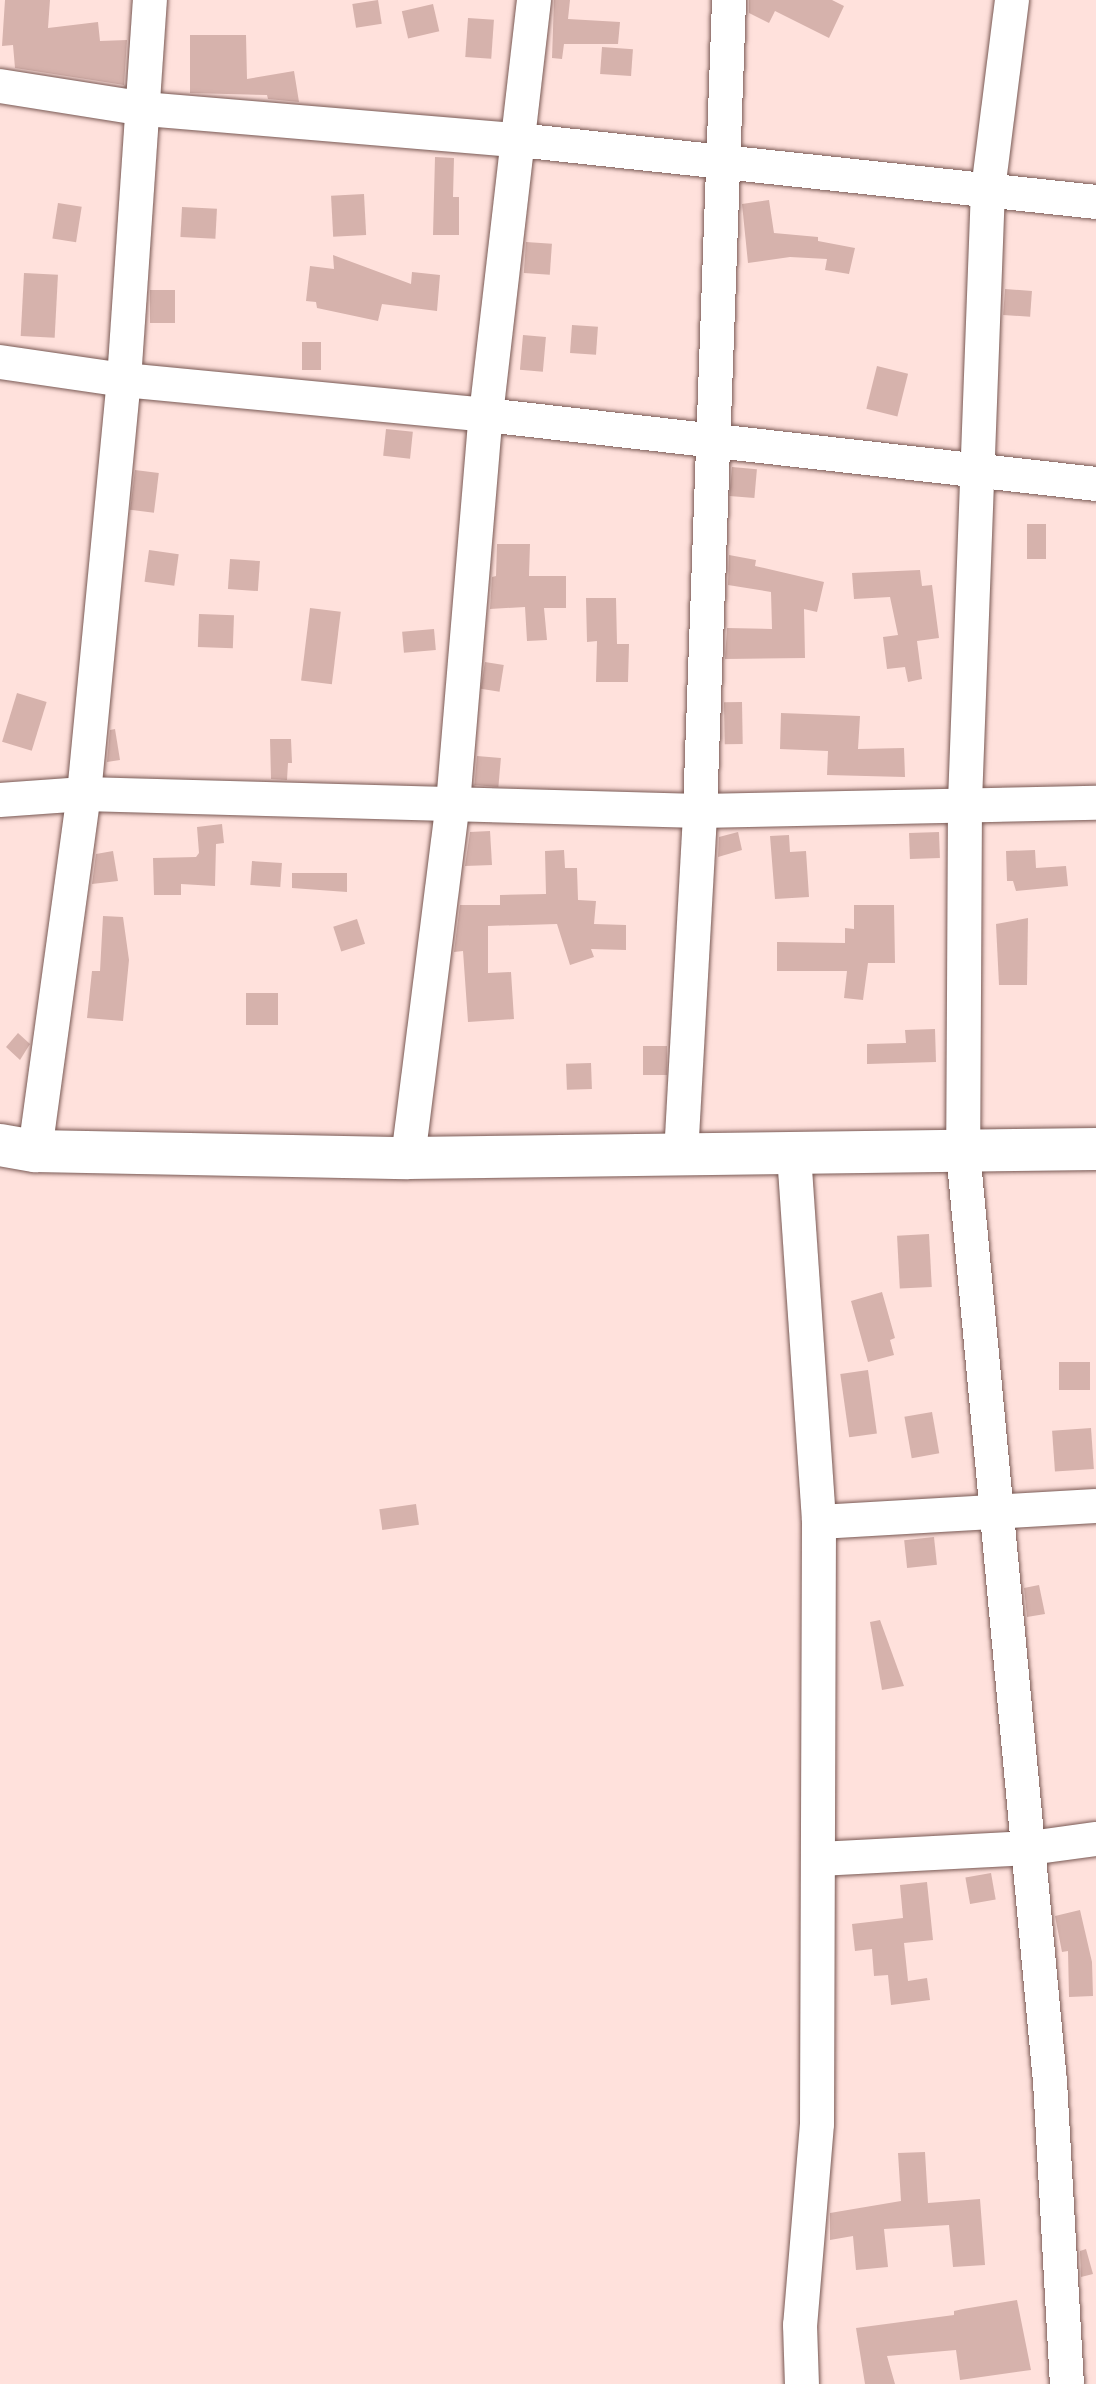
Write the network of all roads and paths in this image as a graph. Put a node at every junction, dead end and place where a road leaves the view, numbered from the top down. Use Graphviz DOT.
graph roads {
  1 [pos="150,0"];
  2 [pos="534,0"];
  3 [pos="729,0"];
  4 [pos="1012,0"];
  5 [pos="0,86"];
  6 [pos="145,109"];
  7 [pos="518,140"];
  8 [pos="721,160"];
  9 [pos="988,189"];
  10 [pos="1096,202"];
  11 [pos="0,362"];
  12 [pos="124,380"];
  13 [pos="486,415"];
  14 [pos="715,441"];
  15 [pos="979,472"];
  16 [pos="1096,484"];
  17 [pos="84,794"];
  18 [pos="0,800"];
  19 [pos="965,803"];
  20 [pos="1096,803"];
  21 [pos="453,804"];
  22 [pos="700,811"];
  23 [pos="18,1148"];
  24 [pos="1096,1149"];
  25 [pos="963,1151"];
  26 [pos="794,1154"];
  27 [pos="681,1155"];
  28 [pos="408,1158"];
  29 [pos="1096,1506"];
  30 [pos="997,1514"];
  31 [pos="819,1522"];
  32 [pos="1096,1839"];
  33 [pos="1030,1848"];
  34 [pos="819,1859"];
  35 [pos="802,2384"];
  36 [pos="1067,2384"];
  1 -- 6 [label="street"];
  2 -- 7 [label="street"];
  3 -- 8 [label="street"];
  4 -- 9 [label="street"];
  5 -- 6 [label="street"];
  6 -- 7 [label="street"];
  6 -- 12 [label="street"];
  7 -- 8 [label="street"];
  7 -- 13 [label="street"];
  8 -- 9 [label="street"];
  8 -- 14 [label="street"];
  9 -- 10 [label="street"];
  9 -- 15 [label="street"];
  11 -- 12 [label="street"];
  12 -- 13 [label="street"];
  12 -- 17 [label="street"];
  13 -- 14 [label="street"];
  13 -- 21 [label="street"];
  14 -- 15 [label="street"];
  14 -- 22 [label="street"];
  15 -- 16 [label="street"];
  15 -- 19 [label="street"];
  17 -- 18 [label="street"];
  17 -- 21 [label="street"];
  17 -- 23 [label="street"];
  19 -- 20 [label="street"];
  19 -- 22 [label="street"];
  19 -- 25 [label="street"];
  21 -- 22 [label="street"];
  21 -- 28 [label="street"];
  22 -- 27 [label="street"];
  23 -- 28 [label="main road"];
  24 -- 25 [label="main road"];
  25 -- 26 [label="main road"];
  25 -- 30 [label="street"];
  26 -- 27 [label="main road"];
  26 -- 31 [label="street"];
  27 -- 28 [label="main road"];
  29 -- 30 [label="street"];
  30 -- 31 [label="street"];
  30 -- 33 [label="street"];
  31 -- 34 [label="street"];
  32 -- 33 [label="street"];
  33 -- 34 [label="street"];
  33 -- 36 [label="street"];
  34 -- 35 [label="street"];
}
